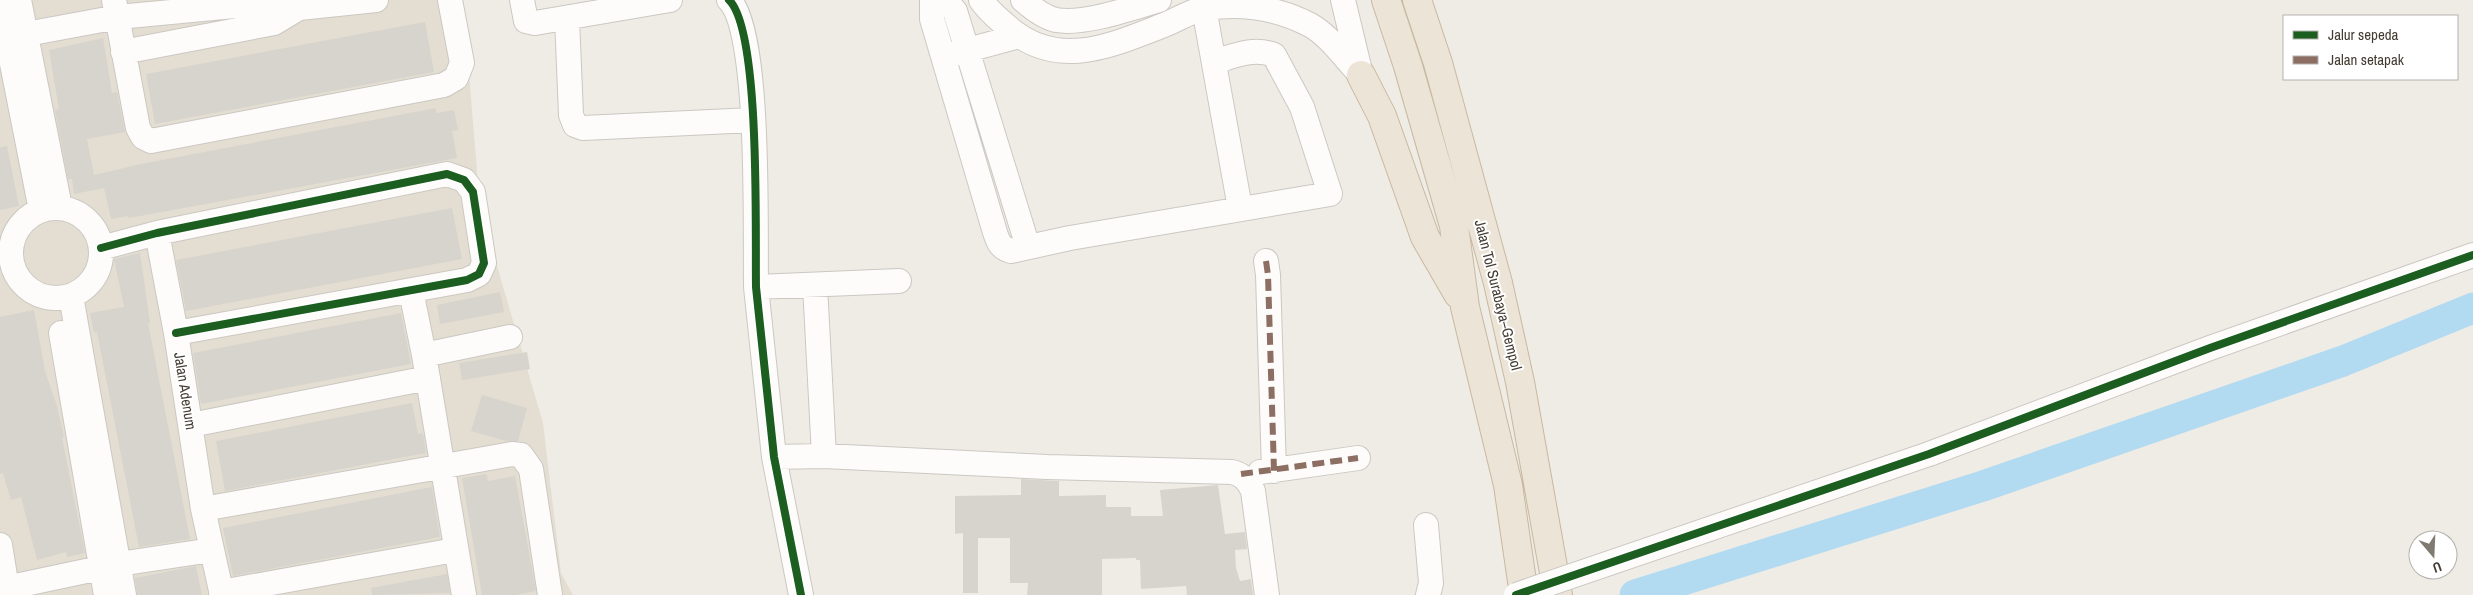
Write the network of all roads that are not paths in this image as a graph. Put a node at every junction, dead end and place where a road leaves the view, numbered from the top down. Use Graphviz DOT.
graph roads {
  1 [pos="376,0"];
  2 [pos="450,0"];
  3 [pos="522,0"];
  4 [pos="670,0"];
  5 [pos="729,0"];
  6 [pos="1023,0"];
  7 [pos="1159,0"];
  8 [pos="1344,0"];
  9 [pos="1386,0"];
  10 [pos="1417,0"];
  11 [pos="984,1"];
  12 [pos="115,6"];
  13 [pos="299,8"];
  14 [pos="941,8"];
  15 [pos="1204,8"];
  16 [pos="567,18"];
  17 [pos="10,22"];
  18 [pos="1166,24"];
  19 [pos="1018,36"];
  20 [pos="967,49"];
  21 [pos="123,52"];
  22 [pos="944,57"];
  23 [pos="1214,62"];
  24 [pos="1361,76"];
  25 [pos="753,120"];
  26 [pos="993,134"];
  27 [pos="968,142"];
  28 [pos="1010,188"];
  29 [pos="984,198"];
  30 [pos="1240,208"];
  31 [pos="50,209"];
  32 [pos="157,233"];
  33 [pos="1028,247"];
  34 [pos="101,248"];
  35 [pos="2473,255"];
  36 [pos="1266,261"];
  37 [pos="6,262"];
  38 [pos="900,280"];
  39 [pos="815,285"];
  40 [pos="756,287"];
  41 [pos="411,291"];
  42 [pos="63,297"];
  43 [pos="1465,307"];
  44 [pos="176,333"];
  45 [pos="510,337"];
  46 [pos="426,366"];
  47 [pos="191,425"];
  48 [pos="824,456"];
  49 [pos="774,457"];
  50 [pos="1358,458"];
  51 [pos="443,467"];
  52 [pos="1274,471"];
  53 [pos="1241,474"];
  54 [pos="203,509"];
  55 [pos="1426,525"];
  56 [pos="0,547"];
  57 [pos="212,550"];
  58 [pos="456,550"];
  59 [pos="110,566"];
  60 [pos="7,591"];
  61 [pos="221,594"];
  62 [pos="106,595"];
  63 [pos="124,595"];
  64 [pos="464,595"];
  65 [pos="550,595"];
  66 [pos="801,595"];
  67 [pos="1267,595"];
  68 [pos="1428,595"];
  69 [pos="1516,595"];
  70 [pos="1524,595"];
  71 [pos="1558,595"];
  1 -- 13 [label="street"];
  2 -- 21 [label="street"];
  3 -- 16 [label="street"];
  4 -- 16 [label="street"];
  5 -- 25 [label="street"];
  6 -- 7 [label="street"];
  7 -- 18 [label="street"];
  8 -- 24 [label="street"];
  9 -- 43 [label="highway, Jalan Tol Surabaya–Gempol"];
  10 -- 71 [label="highway, Jalan Tol Surabaya–Gempol"];
  11 -- 14 [label="street"];
  11 -- 19 [label="street"];
  12 -- 13 [label="street"];
  12 -- 17 [label="street"];
  12 -- 21 [label="street"];
  13 -- 21 [label="street"];
  14 -- 20 [label="street"];
  14 -- 22 [label="street"];
  15 -- 18 [label="street"];
  15 -- 23 [label="street"];
  15 -- 24 [label="street"];
  16 -- 25 [label="street"];
  17 -- 31 [label="street"];
  18 -- 19 [label="street"];
  19 -- 20 [label="street"];
  20 -- 22 [label="street"];
  20 -- 26 [label="street"];
  22 -- 27 [label="street"];
  23 -- 30 [label="street"];
  23 -- 30 [label="street"];
  24 -- 43 [label="highway"];
  25 -- 40 [label="street"];
  26 -- 27 [label="street"];
  26 -- 28 [label="street"];
  27 -- 29 [label="street"];
  28 -- 29 [label="street"];
  28 -- 33 [label="street"];
  29 -- 33 [label="street"];
  30 -- 33 [label="street"];
  31 -- 34 [label="street"];
  31 -- 37 [label="street"];
  32 -- 34 [label="street"];
  32 -- 41 [label="street"];
  32 -- 44 [label="street, Jalan Adenum"];
  34 -- 42 [label="street"];
  35 -- 69 [label="street, bridge"];
  36 -- 52 [label="street"];
  37 -- 42 [label="street"];
  38 -- 39 [label="street"];
  39 -- 40 [label="street"];
  39 -- 48 [label="street"];
  40 -- 49 [label="street"];
  41 -- 44 [label="street"];
  41 -- 46 [label="street"];
  42 -- 59 [label="street"];
  43 -- 70 [label="highway, Jalan Tol Surabaya–Gempol"];
  44 -- 47 [label="street, Jalan Adenum"];
  45 -- 46 [label="street"];
  46 -- 47 [label="street"];
  46 -- 51 [label="street"];
  47 -- 54 [label="street, Jalan Adenum"];
  48 -- 49 [label="street"];
  48 -- 53 [label="street"];
  49 -- 66 [label="street"];
  50 -- 52 [label="street"];
  51 -- 54 [label="street"];
  51 -- 58 [label="street"];
  51 -- 65 [label="street"];
  52 -- 53 [label="street"];
  53 -- 67 [label="street"];
  54 -- 57 [label="street, Jalan Adenum"];
  55 -- 68 [label="street"];
  56 -- 60 [label="street"];
  57 -- 59 [label="street"];
  57 -- 61 [label="street, Jalan Adenum"];
  58 -- 61 [label="street"];
  58 -- 64 [label="street"];
  59 -- 60 [label="street"];
  59 -- 62 [label="street"];
  59 -- 63 [label="street"];
}
